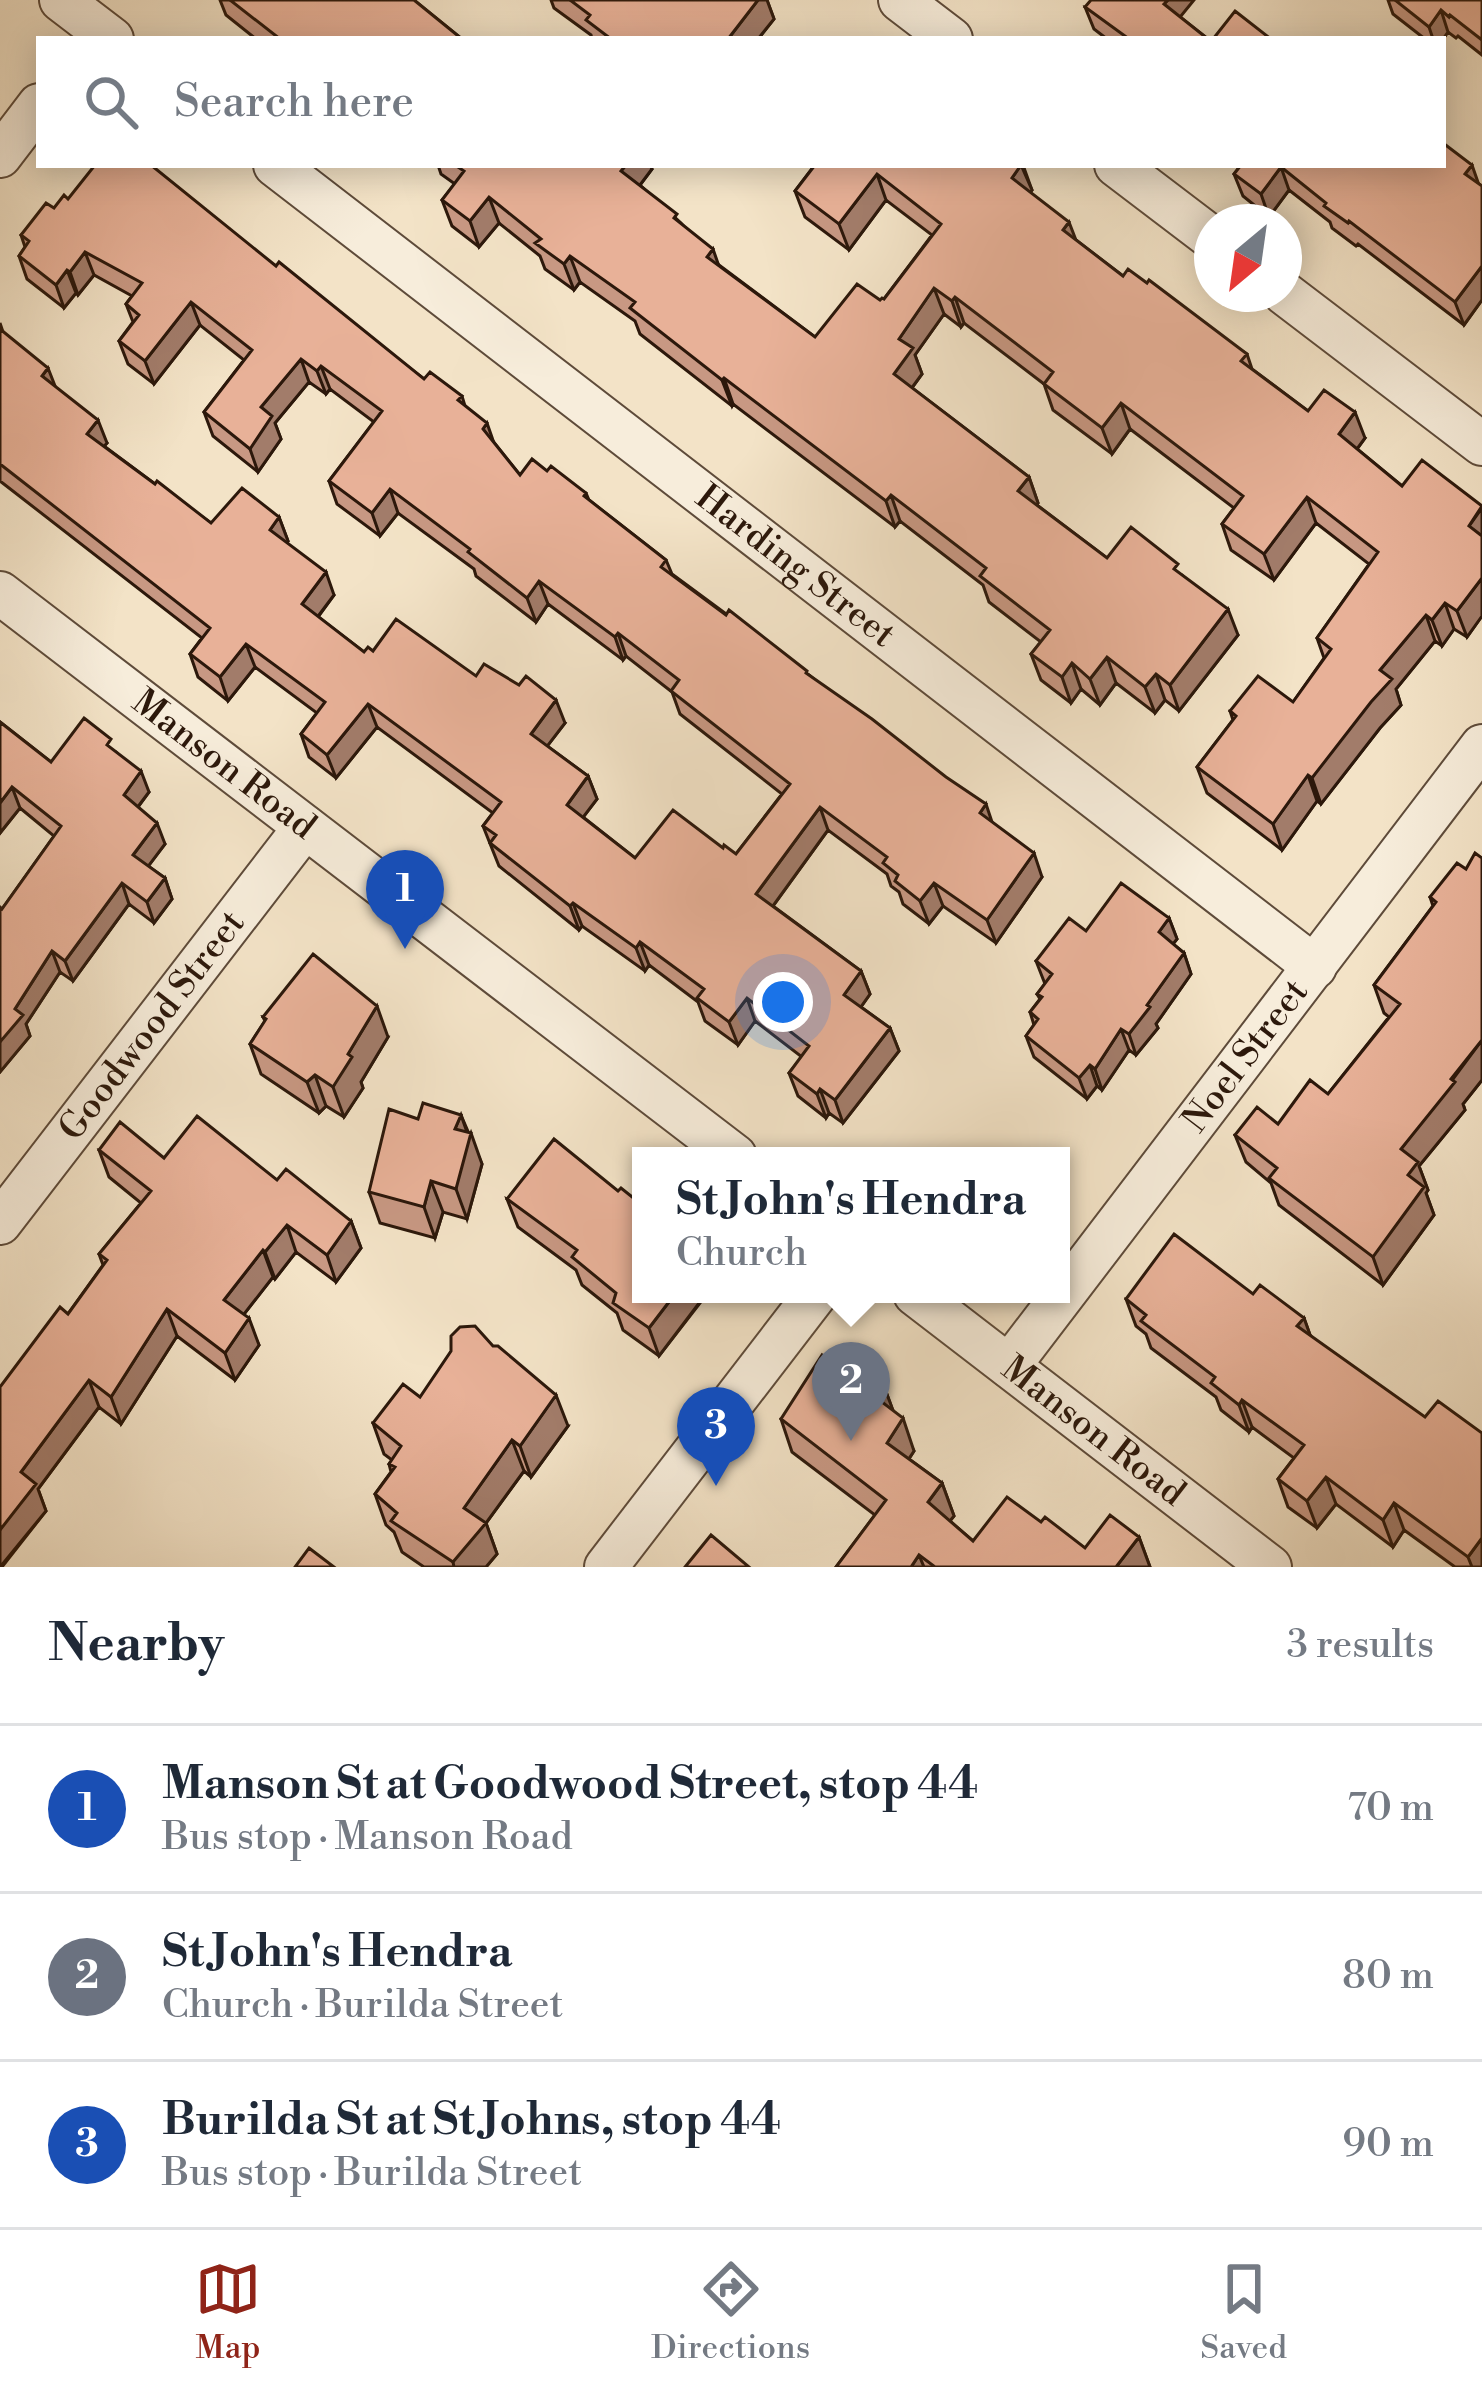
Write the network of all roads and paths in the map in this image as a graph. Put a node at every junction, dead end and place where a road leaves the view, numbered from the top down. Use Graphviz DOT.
graph roads {
  1 [pos="61,0"];
  2 [pos="900,0"];
  3 [pos="105,27"];
  4 [pos="947,36"];
  5 [pos="36,109"];
  6 [pos="0,156"];
  7 [pos="279,168"];
  8 [pos="1120,168"];
  9 [pos="1194,224"];
  10 [pos="1302,307"];
  11 [pos="1482,444"];
  12 [pos="0,593"];
  13 [pos="1474,773"];
  14 [pos="305,827"];
  15 [pos="1315,967"];
  16 [pos="723,1147"];
  17 [pos="0,1223"];
  18 [pos="1070,1288"];
  19 [pos="810,1303"];
  20 [pos="927,1303"];
  21 [pos="1058,1303"];
  22 [pos="1010,1366"];
  23 [pos="606,1567"];
  24 [pos="1270,1567"];
  1 -- 3 [label="street"];
  2 -- 4 [label="street"];
  5 -- 6 [label="street"];
  7 -- 15 [label="street, Harding Street"];
  8 -- 9 [label="street"];
  10 -- 11 [label="street"];
  12 -- 14 [label="street, Manson Road"];
  13 -- 15 [label="street, Noel Street"];
  14 -- 16 [label="street, Manson Road"];
  14 -- 17 [label="street, Goodwood Street"];
  15 -- 18 [label="street, Noel Street"];
  19 -- 23 [label="street"];
  20 -- 22 [label="street, Manson Road"];
  21 -- 22 [label="street, Noel Street"];
  22 -- 24 [label="street, Manson Road"];
}
